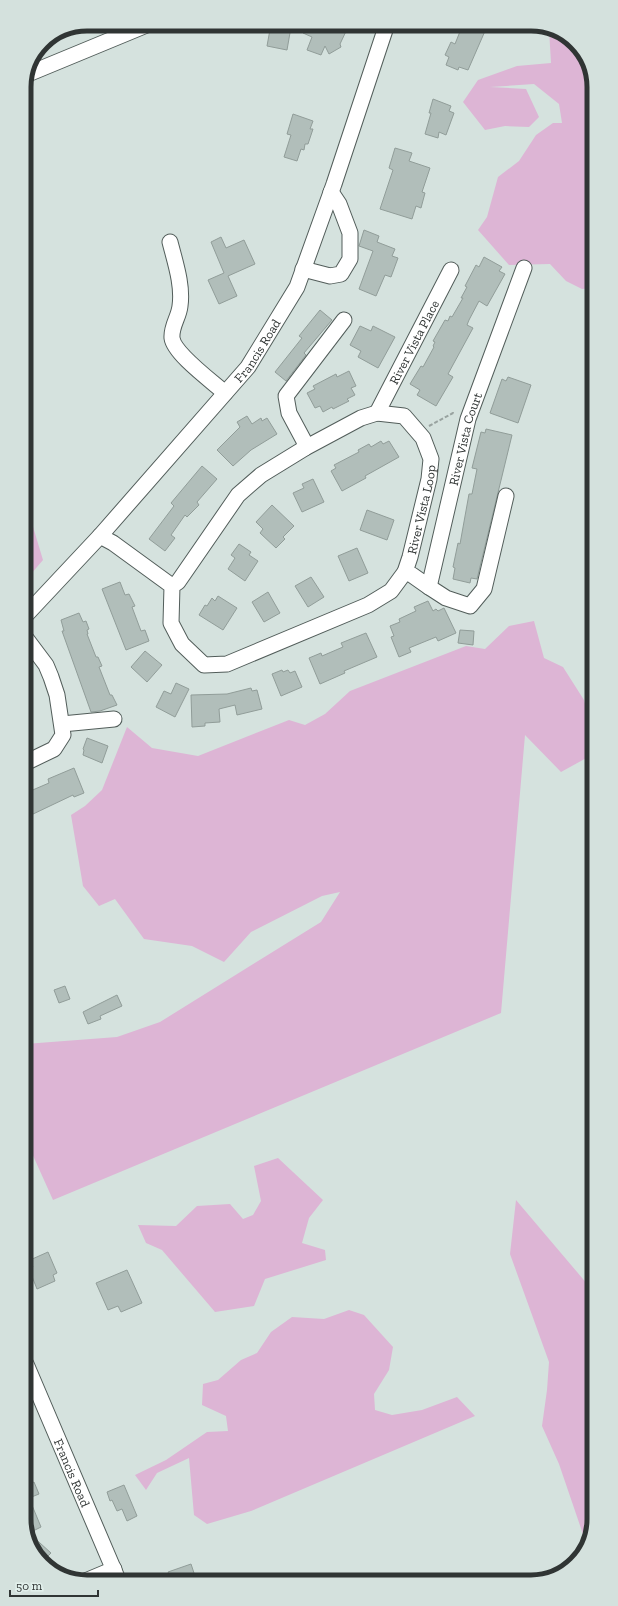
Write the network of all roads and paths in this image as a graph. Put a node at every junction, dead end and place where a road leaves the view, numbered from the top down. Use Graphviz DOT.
graph roads {
  1 [pos="132,31"];
  2 [pos="385,31"];
  3 [pos="33,72"];
  4 [pos="331,192"];
  5 [pos="170,242"];
  6 [pos="524,268"];
  7 [pos="303,269"];
  8 [pos="450,270"];
  9 [pos="344,320"];
  10 [pos="225,393"];
  11 [pos="376,413"];
  12 [pos="468,419"];
  13 [pos="426,428"];
  14 [pos="305,448"];
  15 [pos="506,496"];
  16 [pos="100,536"];
  17 [pos="405,572"];
  18 [pos="172,586"];
  19 [pos="429,587"];
  20 [pos="31,610"];
  21 [pos="31,645"];
  22 [pos="114,719"];
  23 [pos="62,730"];
  24 [pos="31,760"];
  25 [pos="31,1376"];
  26 [pos="116,1575"];
  1 -- 3 [label="street"];
  2 -- 4 [label="street, Francis Road"];
  4 -- 7 [label="street, Francis Road"];
  4 -- 7 [label="street"];
  5 -- 10 [label="street"];
  6 -- 12 [label="street, River Vista Court"];
  7 -- 10 [label="street, Francis Road"];
  8 -- 11 [label="street, River Vista Place"];
  9 -- 14 [label="street"];
  10 -- 16 [label="street, Francis Road"];
  11 -- 14 [label="street, River Vista Loop"];
  11 -- 17 [label="street, River Vista Loop"];
  12 -- 13 [label="path"];
  12 -- 19 [label="street, River Vista Court"];
  14 -- 18 [label="street, River Vista Loop"];
  15 -- 19 [label="street"];
  16 -- 18 [label="street"];
  16 -- 20 [label="street, Francis Road"];
  17 -- 18 [label="street, River Vista Loop"];
  17 -- 19 [label="street"];
  21 -- 23 [label="street"];
  22 -- 23 [label="street"];
  23 -- 24 [label="street"];
  25 -- 26 [label="street, Francis Road"];
}
